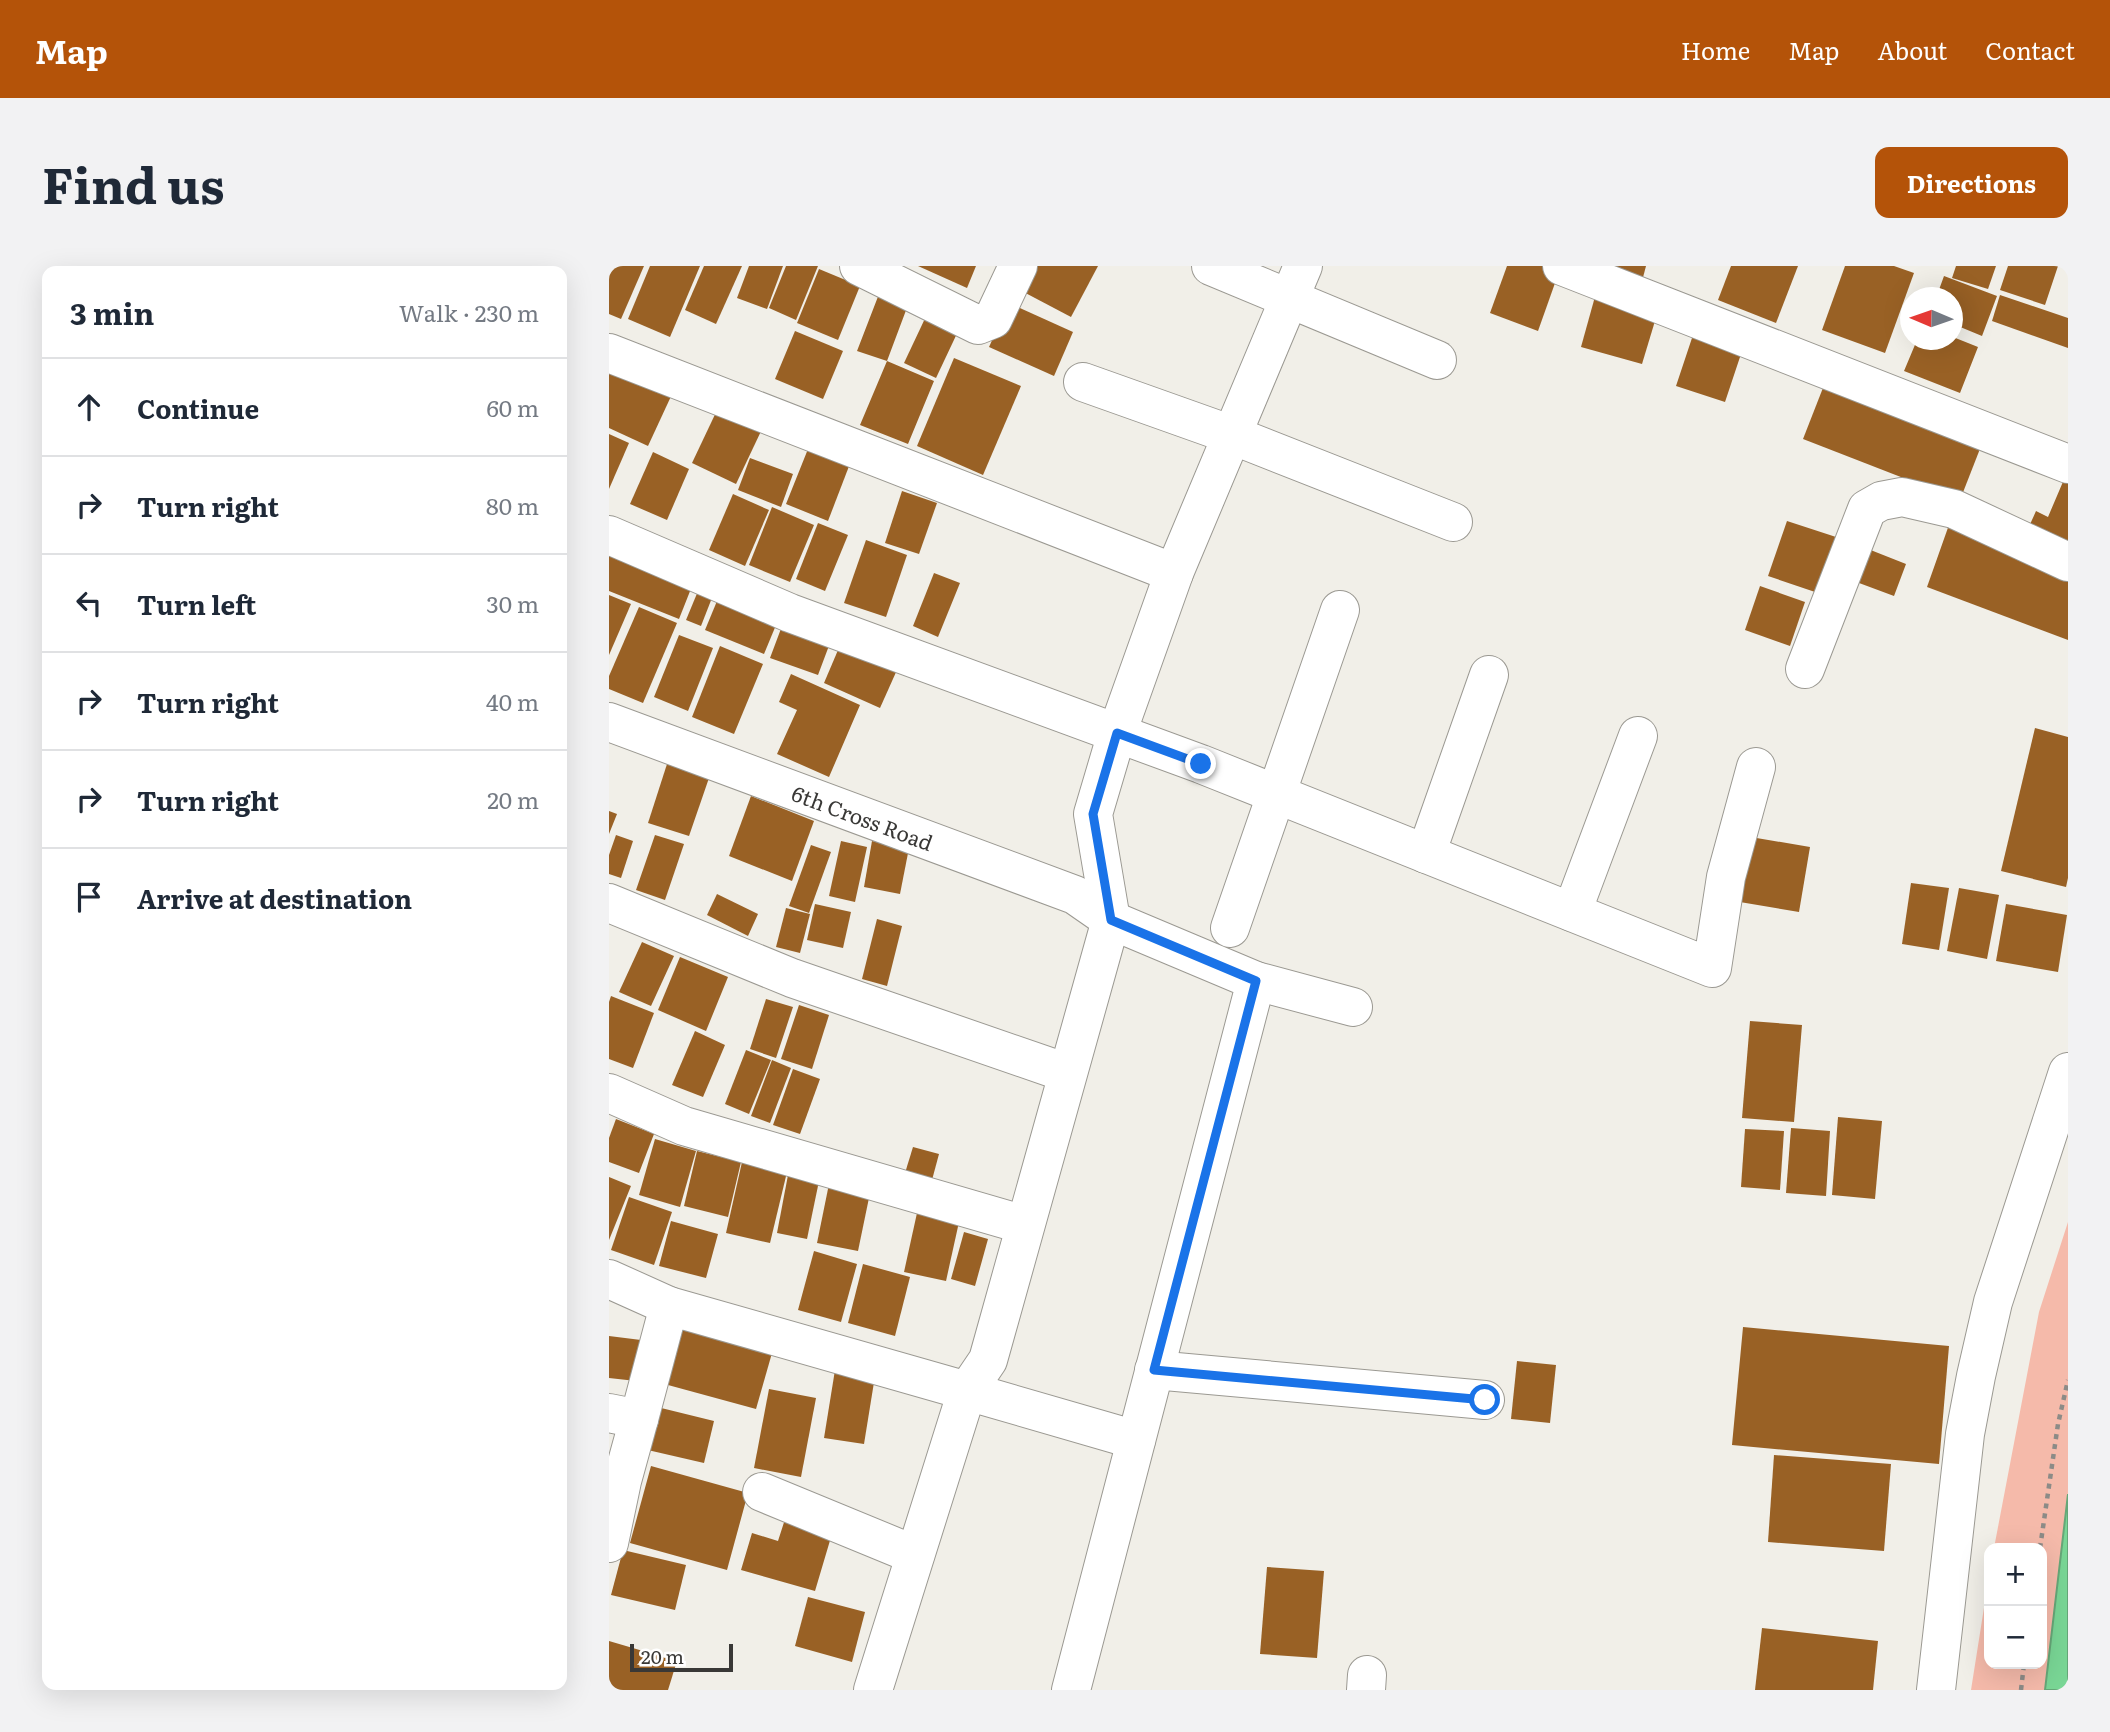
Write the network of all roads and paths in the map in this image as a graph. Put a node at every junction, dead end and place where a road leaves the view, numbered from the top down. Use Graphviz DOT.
graph roads {
  1 [pos="1018,266"];
  2 [pos="1211,266"];
  3 [pos="1562,266"];
  4 [pos="870,268"];
  5 [pos="1296,283"];
  6 [pos="609,353"];
  7 [pos="1437,360"];
  8 [pos="1083,382"];
  9 [pos="1231,435"];
  10 [pos="2068,464"];
  11 [pos="1453,522"];
  12 [pos="609,535"];
  13 [pos="2068,562"];
  14 [pos="1174,573"];
  15 [pos="1340,610"];
  16 [pos="1805,668"];
  17 [pos="1489,675"];
  18 [pos="609,722"];
  19 [pos="1117,733"];
  20 [pos="1638,736"];
  21 [pos="1756,767"];
  22 [pos="1276,794"];
  23 [pos="1426,854"];
  24 [pos="609,903"];
  25 [pos="1572,912"];
  26 [pos="1111,920"];
  27 [pos="1230,928"];
  28 [pos="1256,981"];
  29 [pos="1353,1007"];
  30 [pos="2068,1072"];
  31 [pos="1067,1073"];
  32 [pos="609,1093"];
  33 [pos="1025,1225"];
  34 [pos="609,1279"];
  35 [pos="669,1306"];
  36 [pos="1154,1370"];
  37 [pos="2068,1380"];
  38 [pos="967,1391"];
  39 [pos="1485,1400"];
  40 [pos="624,1416"];
  41 [pos="1136,1440"];
  42 [pos="762,1492"];
  43 [pos="2042,1543"];
  44 [pos="609,1544"];
  45 [pos="915,1555"];
  46 [pos="2023,1669"];
  47 [pos="873,1690"];
  48 [pos="1071,1690"];
  49 [pos="1936,1690"];
  50 [pos="2021,1690"];
  1 -- 4 [label="street"];
  2 -- 5 [label="street"];
  3 -- 10 [label="street"];
  5 -- 7 [label="street"];
  5 -- 9 [label="street"];
  6 -- 14 [label="street"];
  8 -- 9 [label="street"];
  9 -- 11 [label="street"];
  9 -- 14 [label="street"];
  12 -- 19 [label="street"];
  13 -- 16 [label="street"];
  14 -- 19 [label="street"];
  15 -- 22 [label="street"];
  17 -- 23 [label="street"];
  18 -- 26 [label="street, 6th Cross Road"];
  19 -- 22 [label="street"];
  19 -- 26 [label="street"];
  20 -- 25 [label="street"];
  21 -- 25 [label="street"];
  22 -- 23 [label="street"];
  22 -- 27 [label="street"];
  23 -- 25 [label="street"];
  24 -- 31 [label="street"];
  26 -- 28 [label="street, 6th Cross Road"];
  26 -- 31 [label="street"];
  28 -- 29 [label="street, 6th Cross Road"];
  28 -- 36 [label="street"];
  30 -- 49 [label="street"];
  31 -- 33 [label="street"];
  32 -- 33 [label="street"];
  33 -- 38 [label="street"];
  34 -- 35 [label="street"];
  35 -- 38 [label="street"];
  35 -- 40 [label="street"];
  36 -- 39 [label="street"];
  36 -- 41 [label="street"];
  37 -- 43 [label="path"];
  38 -- 41 [label="street"];
  38 -- 45 [label="street"];
  40 -- 44 [label="street"];
  41 -- 48 [label="street"];
  42 -- 45 [label="street"];
  45 -- 47 [label="street"];
  46 -- 50 [label="path"];
}
